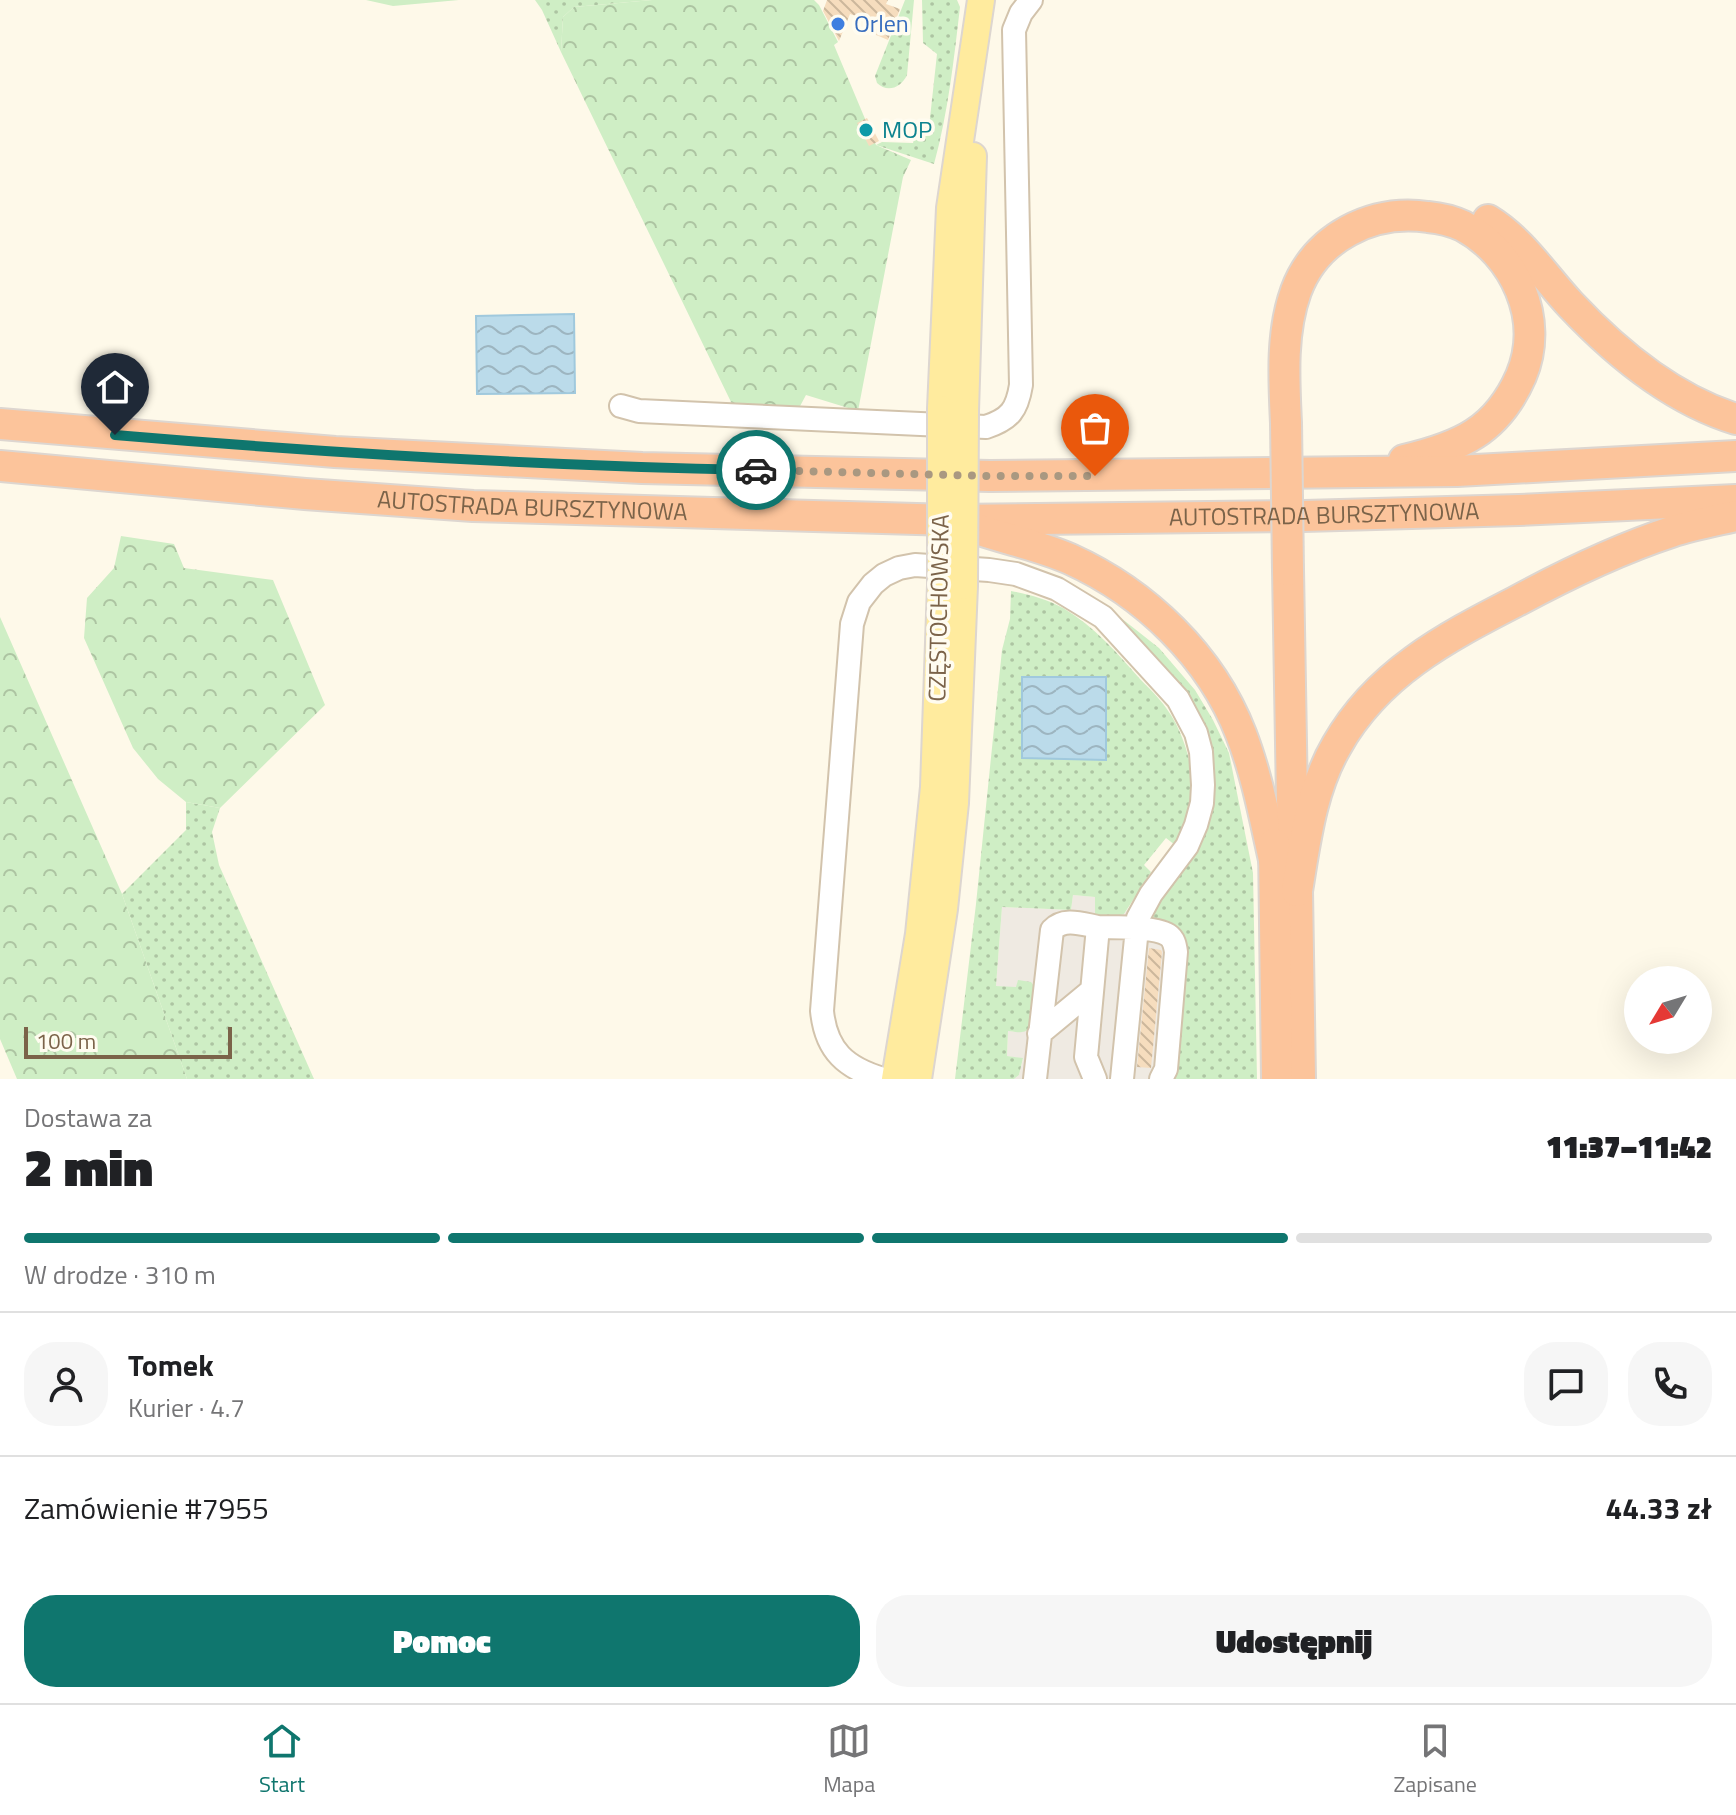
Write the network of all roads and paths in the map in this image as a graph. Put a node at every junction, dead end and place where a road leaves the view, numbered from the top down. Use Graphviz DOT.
graph roads {
  1 [pos="981,0"];
  2 [pos="1031,0"];
  3 [pos="621,406"];
  4 [pos="1736,419"];
  5 [pos="1276,424"];
  6 [pos="7,426"];
  7 [pos="1736,456"];
  8 [pos="5,466"];
  9 [pos="1351,473"];
  10 [pos="1736,500"];
  11 [pos="1736,516"];
  12 [pos="951,520"];
  13 [pos="1279,570"];
  14 [pos="952,586"];
  15 [pos="1275,864"];
  16 [pos="1297,891"];
  17 [pos="1098,927"];
  18 [pos="1137,929"];
  19 [pos="1091,991"];
  20 [pos="1039,1034"];
  21 [pos="1085,1068"];
  22 [pos="883,1079"];
  23 [pos="895,1079"];
  24 [pos="918,1079"];
  25 [pos="1035,1079"];
  26 [pos="1095,1079"];
  27 [pos="1122,1079"];
  28 [pos="1161,1079"];
  29 [pos="1277,1079"];
  30 [pos="1300,1079"];
  1 -- 14 [label="main road, CZĘSTOCHOWSKA, bridge"];
  2 -- 3 [label="lane"];
  4 -- 5 [label="highway"];
  5 -- 9 [label="highway"];
  5 -- 13 [label="highway, bridge"];
  6 -- 9 [label="highway, AUTOSTRADA BURSZTYNOWA"];
  7 -- 9 [label="highway, AUTOSTRADA BURSZTYNOWA"];
  8 -- 12 [label="highway, AUTOSTRADA BURSZTYNOWA"];
  10 -- 12 [label="highway, AUTOSTRADA BURSZTYNOWA"];
  11 -- 16 [label="highway"];
  12 -- 15 [label="highway"];
  13 -- 15 [label="highway"];
  13 -- 16 [label="highway"];
  14 -- 23 [label="main road, CZĘSTOCHOWSKA"];
  14 -- 24 [label="main road, CZĘSTOCHOWSKA"];
  15 -- 29 [label="highway"];
  16 -- 30 [label="highway"];
  17 -- 18 [label="lane"];
  17 -- 19 [label="lane"];
  17 -- 20 [label="lane"];
  18 -- 22 [label="lane"];
  18 -- 27 [label="lane"];
  18 -- 28 [label="lane"];
  19 -- 20 [label="lane"];
  19 -- 21 [label="lane"];
  20 -- 25 [label="lane"];
  21 -- 26 [label="lane"];
}
